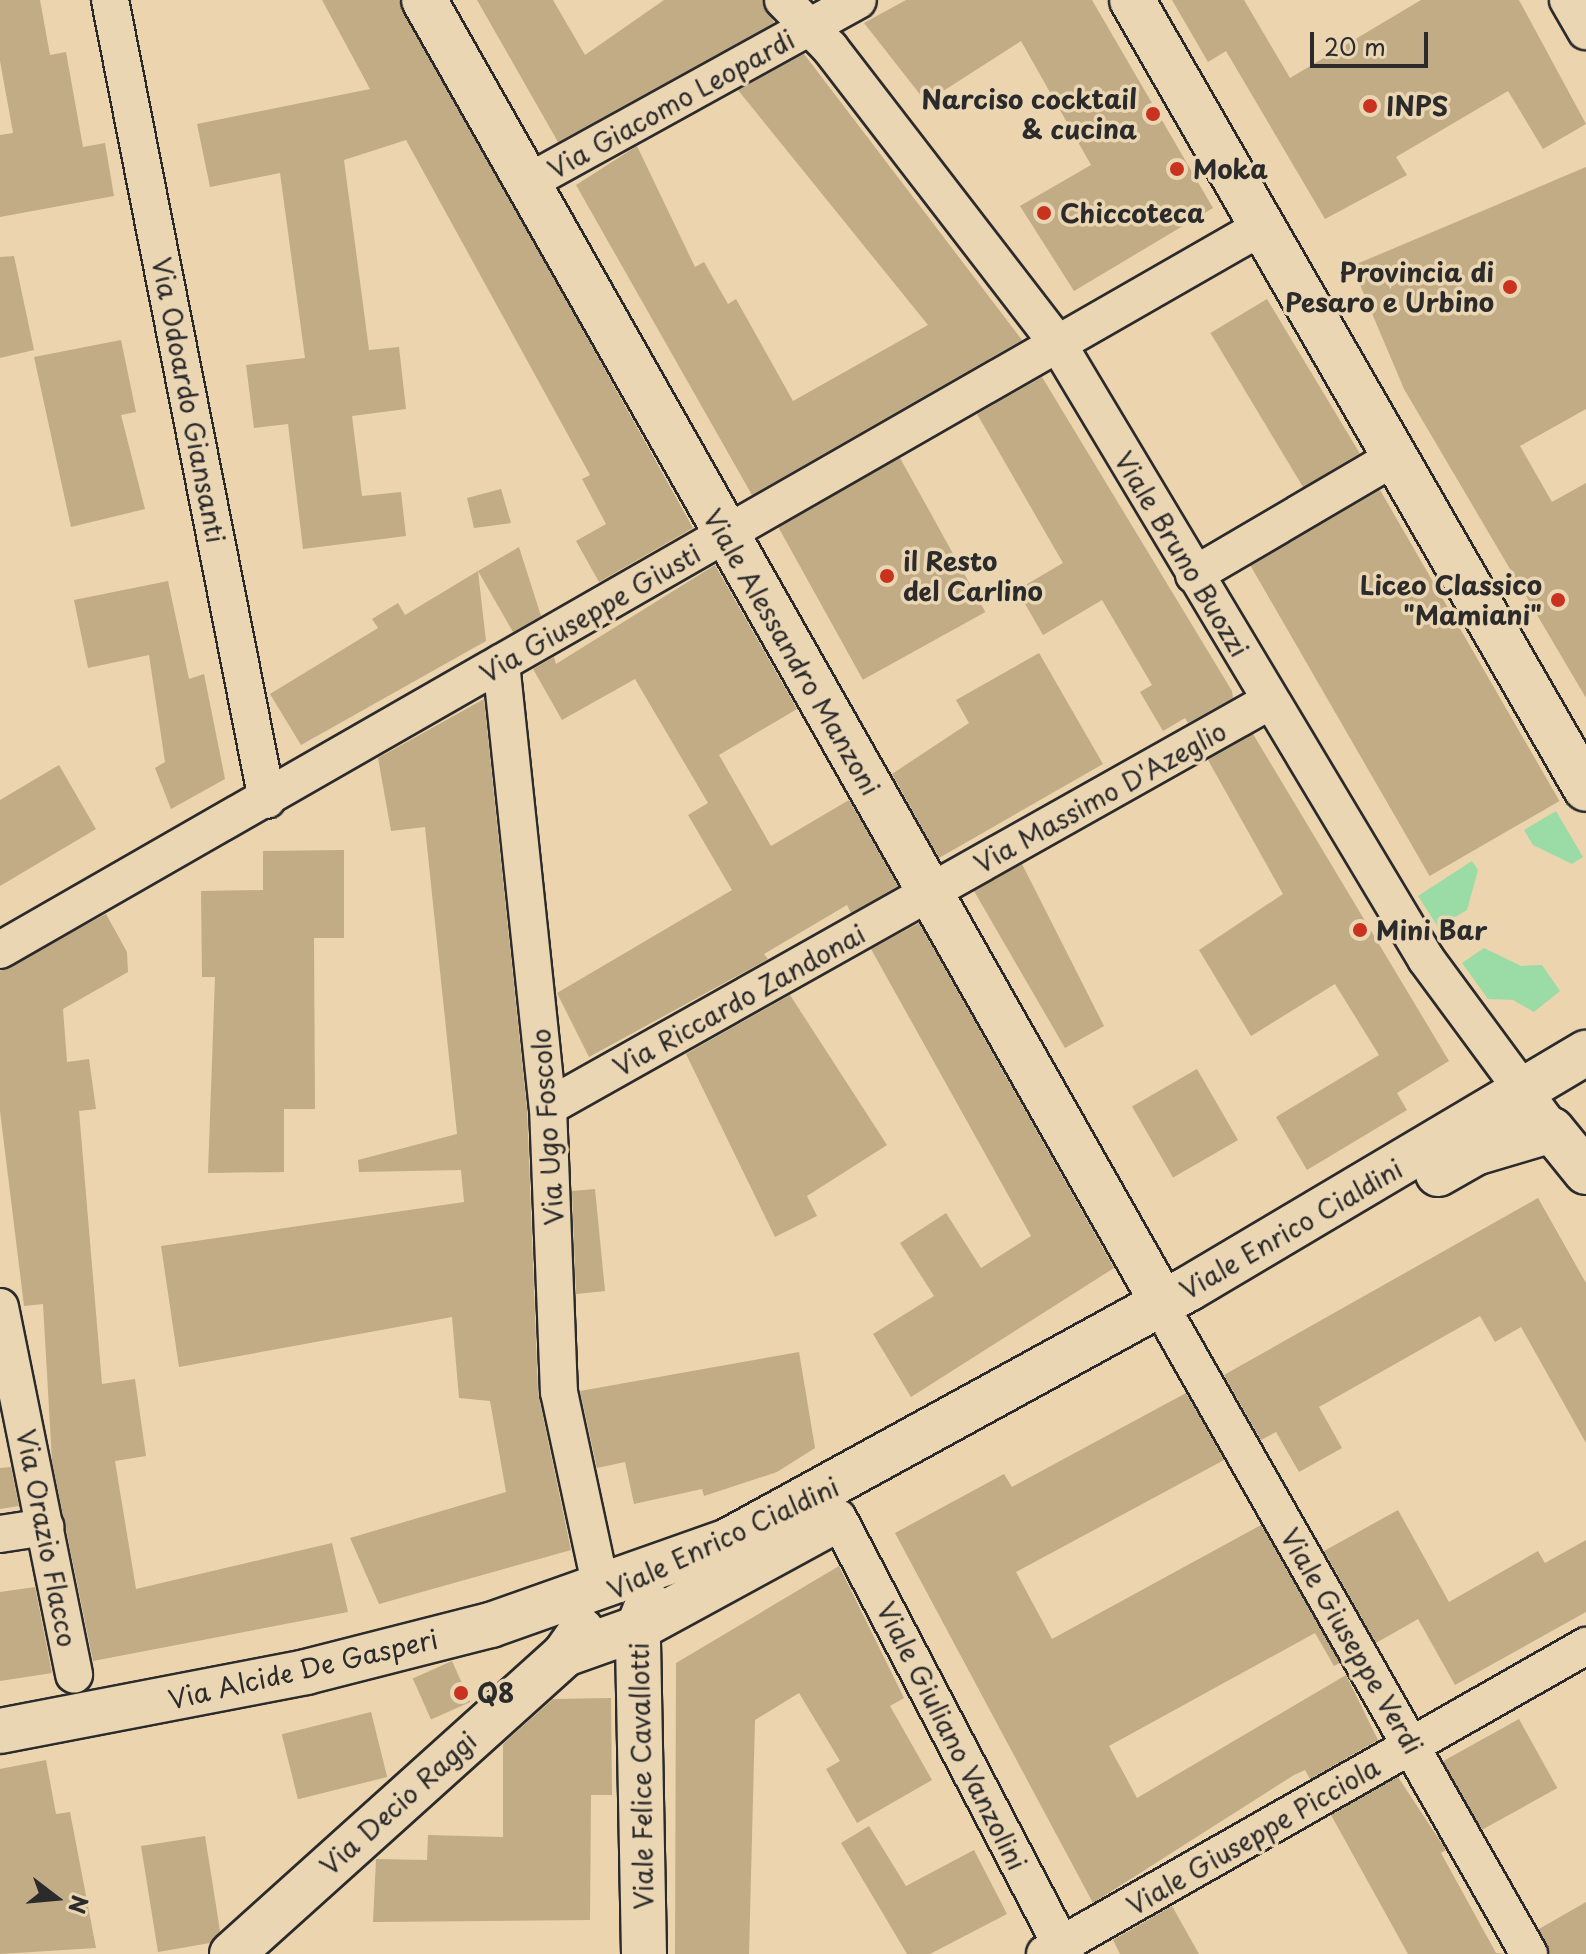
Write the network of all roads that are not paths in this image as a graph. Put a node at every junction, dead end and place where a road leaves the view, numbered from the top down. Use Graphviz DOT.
graph roads {
  1 [pos="110,0"];
  2 [pos="424,0"];
  3 [pos="783,0"];
  4 [pos="858,0"];
  5 [pos="1132,0"];
  6 [pos="1568,0"];
  7 [pos="811,27"];
  8 [pos="1586,31"];
  9 [pos="525,184"];
  10 [pos="1263,226"];
  11 [pos="1058,344"];
  12 [pos="1395,457"];
  13 [pos="726,536"];
  14 [pos="1194,575"];
  15 [pos="501,663"];
  16 [pos="1270,701"];
  17 [pos="1586,789"];
  18 [pos="267,800"];
  19 [pos="930,893"];
  20 [pos="0,950"];
  21 [pos="1586,1053"];
  22 [pos="1519,1093"];
  23 [pos="548,1107"];
  24 [pos="1552,1130"];
  25 [pos="1586,1172"];
  26 [pos="0,1307"];
  27 [pos="1168,1316"];
  28 [pos="838,1518"];
  29 [pos="45,1527"];
  30 [pos="0,1534"];
  31 [pos="726,1542"];
  32 [pos="601,1588"];
  33 [pos="638,1628"];
  34 [pos="1586,1646"];
  35 [pos="565,1654"];
  36 [pos="74,1675"];
  37 [pos="0,1731"];
  38 [pos="1411,1745"];
  39 [pos="1057,1951"];
  40 [pos="232,1954"];
  41 [pos="644,1954"];
  42 [pos="1529,1954"];
  1 -- 18 [label="street, Via Odoardo Giansanti"];
  2 -- 9 [label="street, Viale Alessandro Manzoni"];
  3 -- 7 [label="street, Viale Bruno Buozzi"];
  4 -- 7 [label="street, Via Giacomo Leopardi"];
  5 -- 10 [label="street"];
  6 -- 8 [label="street"];
  7 -- 9 [label="street, Via Giacomo Leopardi"];
  7 -- 11 [label="street, Viale Bruno Buozzi"];
  9 -- 13 [label="street, Viale Alessandro Manzoni"];
  10 -- 11 [label="street, Via Giuseppe Giusti"];
  10 -- 12 [label="street"];
  11 -- 13 [label="street, Via Giuseppe Giusti"];
  11 -- 14 [label="street, Viale Bruno Buozzi"];
  12 -- 14 [label="street"];
  12 -- 17 [label="street"];
  13 -- 15 [label="street, Via Giuseppe Giusti"];
  13 -- 19 [label="street, Viale Alessandro Manzoni"];
  14 -- 16 [label="street, Viale Bruno Buozzi"];
  15 -- 18 [label="street, Via Giuseppe Giusti"];
  15 -- 23 [label="street, Via Ugo Foscolo"];
  16 -- 19 [label="street, Via Massimo D'Azeglio"];
  16 -- 22 [label="street, Viale Bruno Buozzi"];
  18 -- 20 [label="street, Via Giuseppe Giusti"];
  19 -- 23 [label="street, Via Riccardo Zandonai"];
  19 -- 27 [label="street, Viale Alessandro Manzoni"];
  21 -- 22 [label="street, Viale Enrico Cialdini"];
  22 -- 24 [label="street, Viale Bruno Buozzi"];
  22 -- 27 [label="street, Viale Enrico Cialdini"];
  23 -- 32 [label="street, Via Ugo Foscolo"];
  24 -- 25 [label="street"];
  24 -- 27 [label="street, Viale Enrico Cialdini"];
  26 -- 29 [label="street, Via Orazio Flacco"];
  27 -- 28 [label="street, Viale Enrico Cialdini"];
  27 -- 31 [label="street, Viale Enrico Cialdini"];
  27 -- 38 [label="street, Viale Giuseppe Verdi"];
  28 -- 33 [label="street, Viale Enrico Cialdini"];
  28 -- 39 [label="street, Viale Giuliano Vanzolini"];
  29 -- 30 [label="street"];
  29 -- 36 [label="street, Via Orazio Flacco"];
  31 -- 32 [label="street, Viale Enrico Cialdini"];
  31 -- 33 [label="street, Viale Felice Cavallotti"];
  32 -- 35 [label="street, Viale Enrico Cialdini"];
  32 -- 37 [label="street, Via Alcide De Gasperi"];
  33 -- 35 [label="street, Viale Enrico Cialdini"];
  33 -- 41 [label="street, Viale Felice Cavallotti"];
  34 -- 38 [label="street, Viale Giuseppe Picciola"];
  35 -- 40 [label="street, Via Decio Raggi"];
  38 -- 39 [label="street, Viale Giuseppe Picciola"];
  38 -- 42 [label="street, Viale Giuseppe Verdi"];
}
